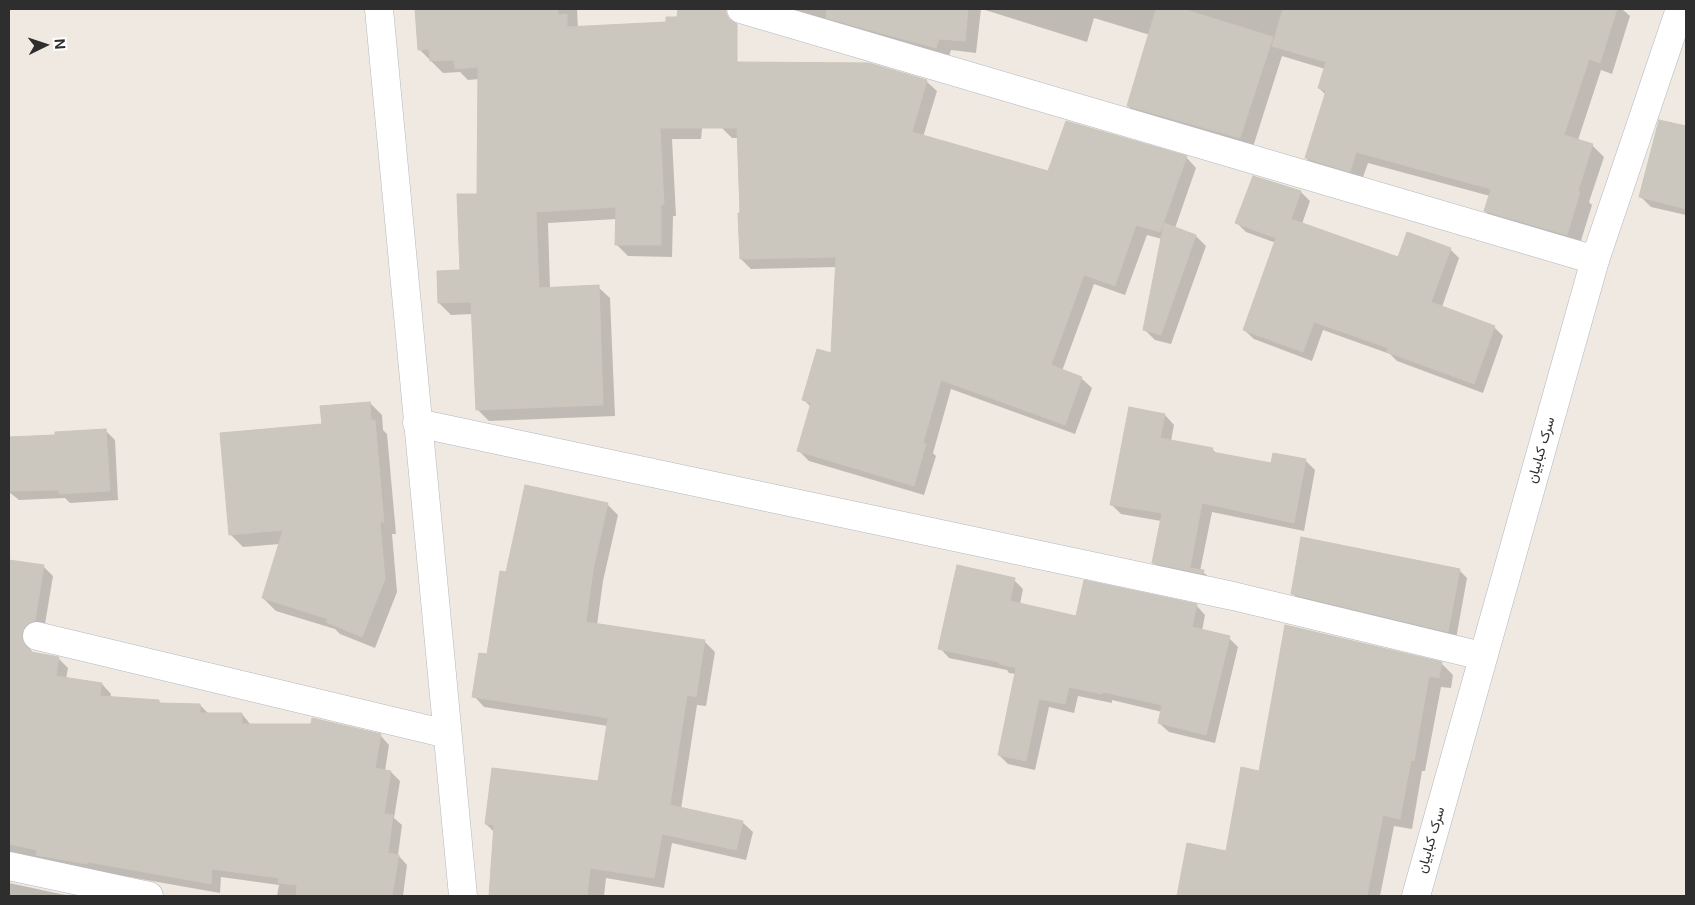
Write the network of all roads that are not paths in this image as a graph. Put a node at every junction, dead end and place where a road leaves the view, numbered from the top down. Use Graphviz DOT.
graph roads {
  1 [pos="379,9"];
  2 [pos="741,9"];
  3 [pos="1680,9"];
  4 [pos="1595,260"];
  5 [pos="417,423"];
  6 [pos="37,636"];
  7 [pos="1482,656"];
  8 [pos="447,734"];
  9 [pos="9,866"];
  10 [pos="149,896"];
  11 [pos="463,896"];
  12 [pos="1416,896"];
  1 -- 5 [label="street"];
  2 -- 4 [label="street"];
  3 -- 4 [label="street, سرک کبابیان"];
  4 -- 7 [label="street, سرک کبابیان"];
  5 -- 7 [label="street"];
  5 -- 8 [label="street"];
  6 -- 8 [label="street"];
  7 -- 12 [label="street, سرک کبابیان"];
  8 -- 11 [label="street"];
  9 -- 10 [label="street"];
}
